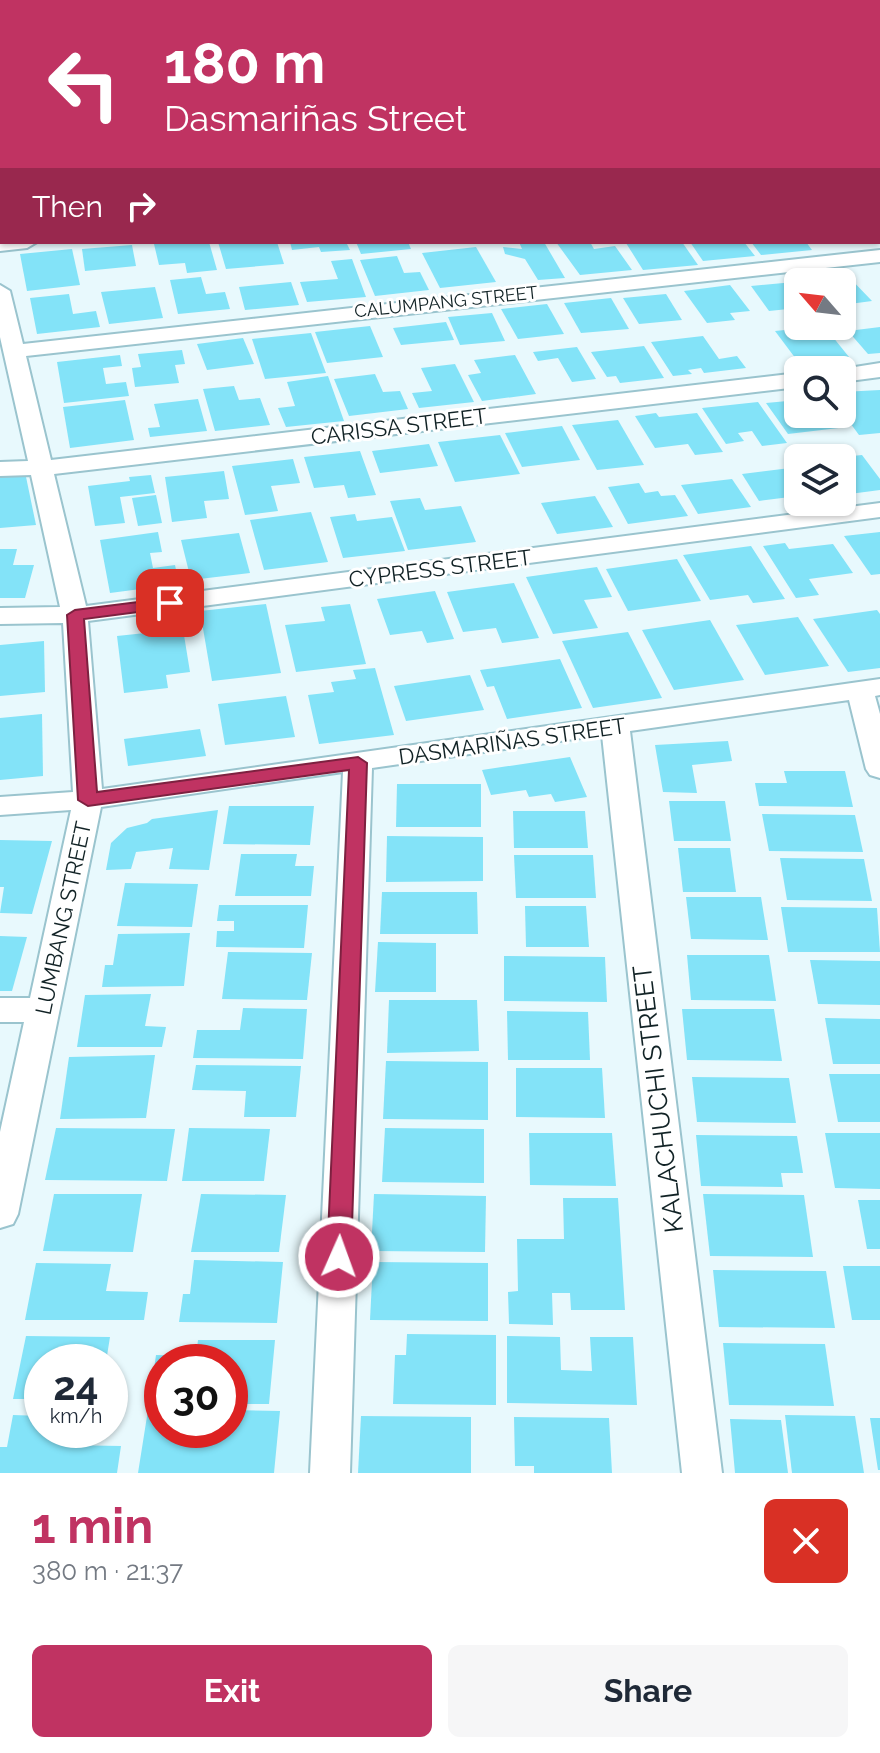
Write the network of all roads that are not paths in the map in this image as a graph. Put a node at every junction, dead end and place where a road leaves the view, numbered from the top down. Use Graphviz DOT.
graph roads {
  1 [pos="880,256"];
  2 [pos="0,291"];
  3 [pos="13,351"];
  4 [pos="880,370"];
  5 [pos="856,373"];
  6 [pos="784,382"];
  7 [pos="41,468"];
  8 [pos="0,469"];
  9 [pos="880,510"];
  10 [pos="75,615"];
  11 [pos="0,616"];
  12 [pos="870,688"];
  13 [pos="615,726"];
  14 [pos="358,763"];
  15 [pos="880,769"];
  16 [pos="88,800"];
  17 [pos="0,806"];
  18 [pos="0,1010"];
  19 [pos="45,1010"];
  20 [pos="0,1214"];
  21 [pos="330,1473"];
  22 [pos="702,1473"];
  1 -- 3 [label="street, CALUMPANG STREET"];
  2 -- 3 [label="street, LUMBANG STREET"];
  3 -- 7 [label="street, LUMBANG STREET"];
  4 -- 5 [label="street"];
  6 -- 7 [label="street, CARISSA STREET"];
  7 -- 8 [label="street, CARISSA STREET"];
  7 -- 10 [label="street, LUMBANG STREET"];
  9 -- 10 [label="street, CYPRESS STREET"];
  10 -- 11 [label="street, CYPRESS STREET"];
  10 -- 16 [label="street, LUMBANG STREET"];
  12 -- 13 [label="street, DASMARIÑAS STREET"];
  12 -- 15 [label="street"];
  13 -- 14 [label="street, DASMARIÑAS STREET"];
  13 -- 22 [label="street, KALACHUCHI STREET"];
  14 -- 16 [label="street, DASMARIÑAS STREET"];
  14 -- 21 [label="street"];
  16 -- 17 [label="street, DASMARIÑAS STREET"];
  16 -- 19 [label="street, LUMBANG STREET"];
  18 -- 19 [label="street"];
  19 -- 20 [label="street, LUMBANG STREET"];
}
